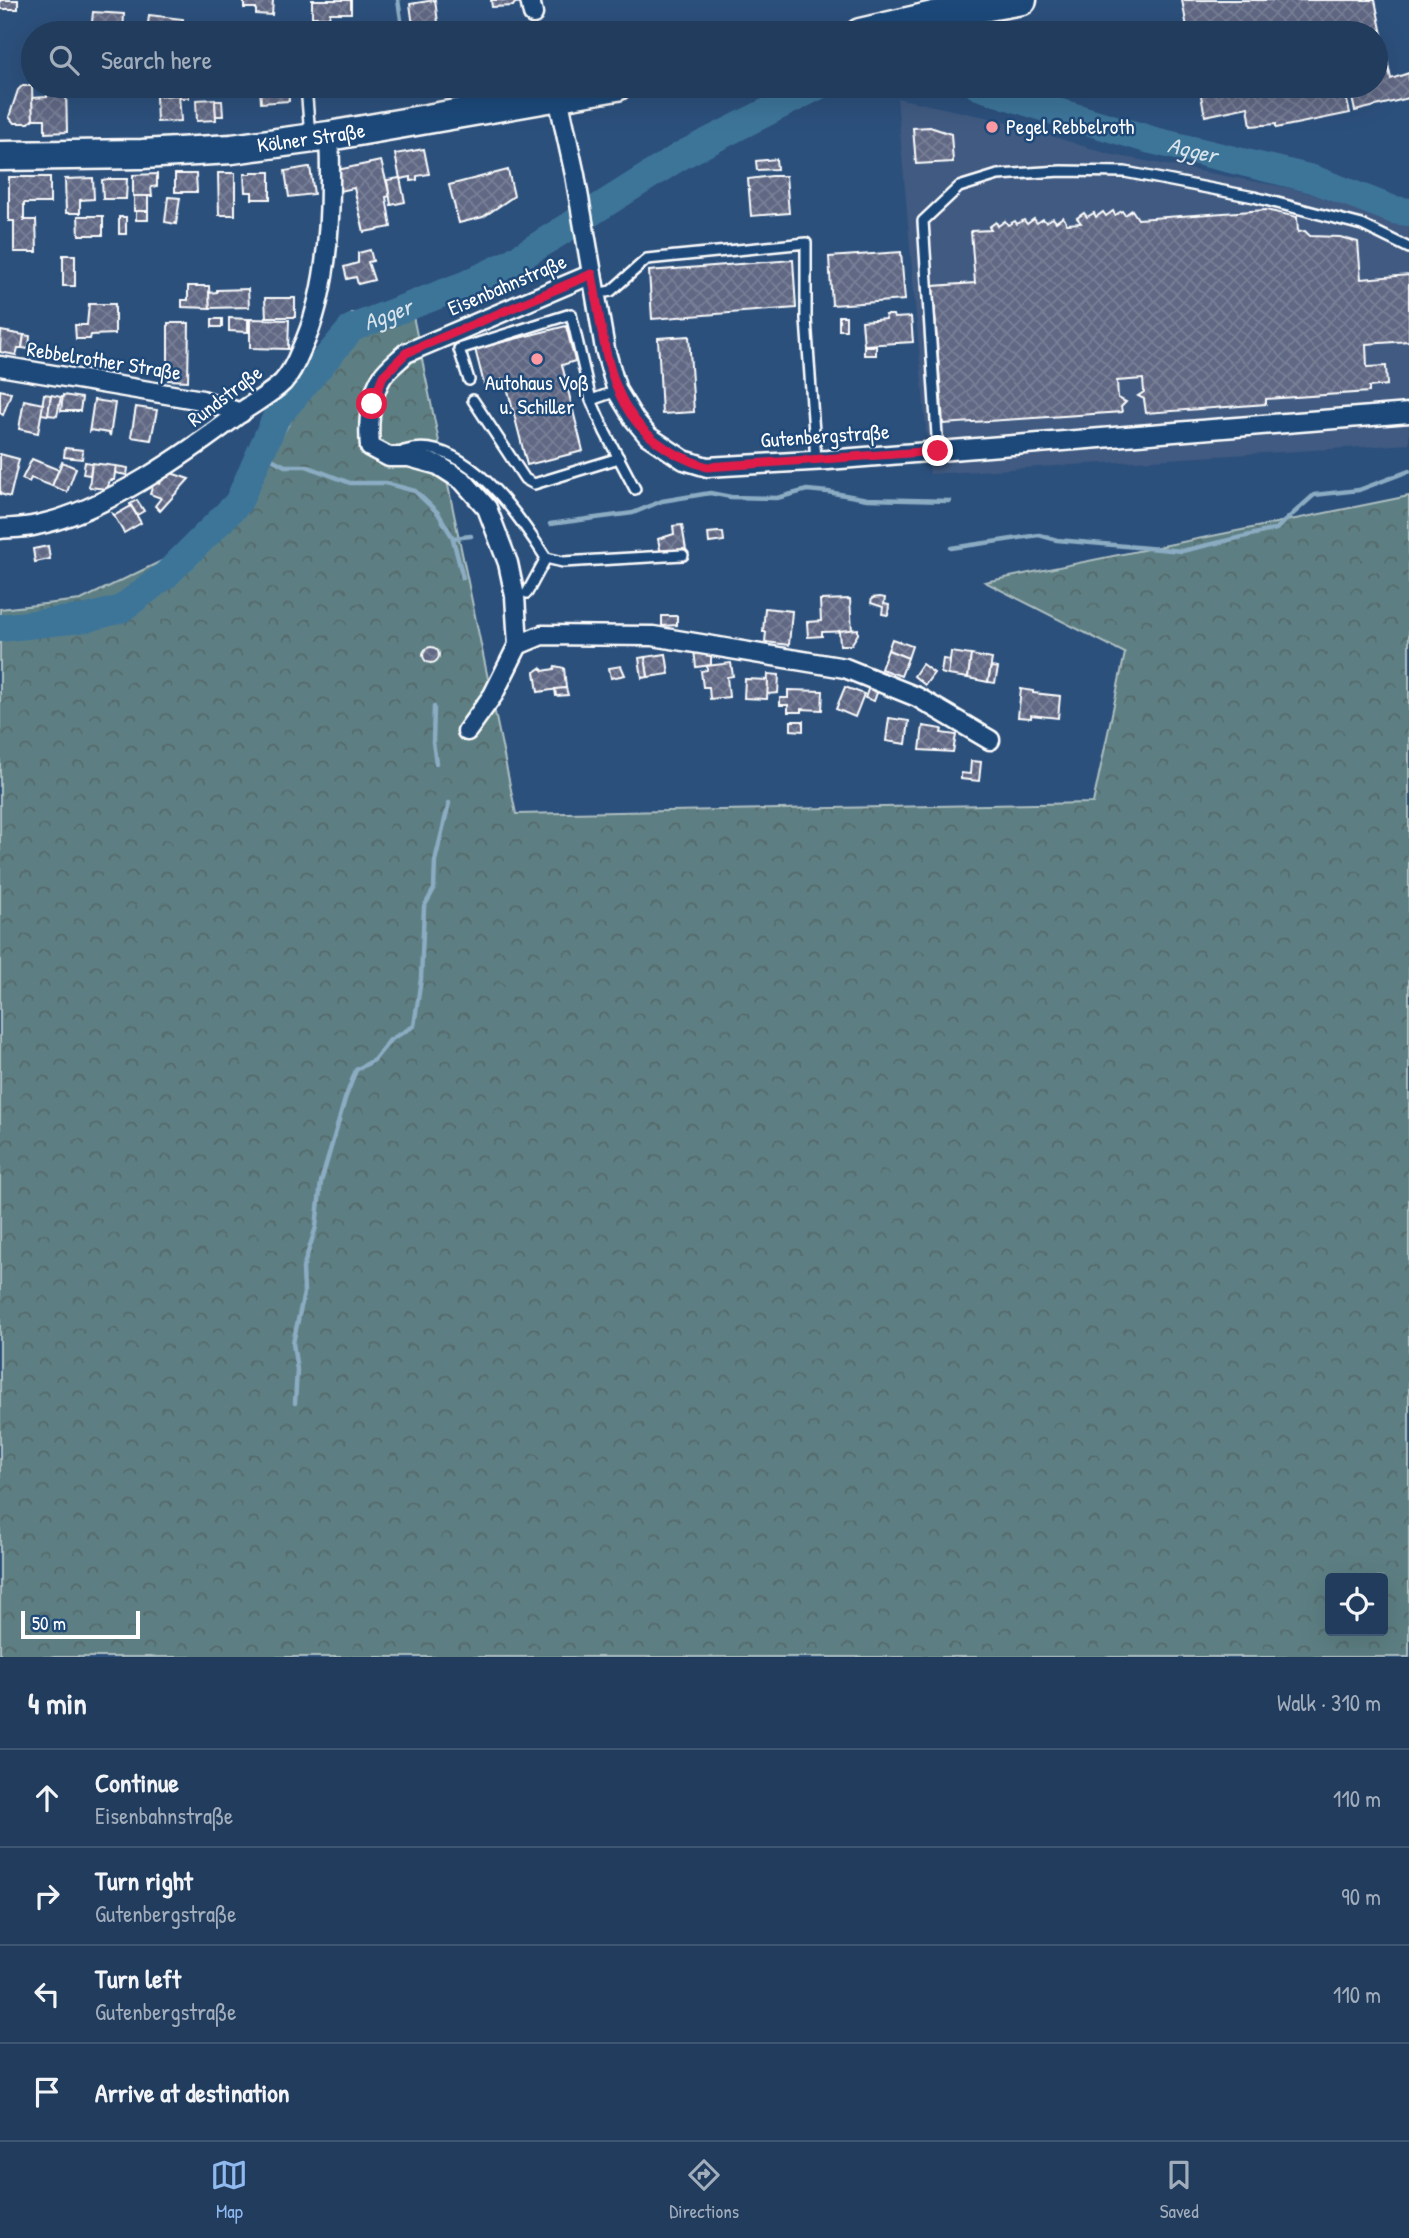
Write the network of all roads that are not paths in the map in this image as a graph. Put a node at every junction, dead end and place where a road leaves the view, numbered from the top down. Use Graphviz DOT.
graph roads {
  1 [pos="1022,0"];
  2 [pos="912,21"];
  3 [pos="309,98"];
  4 [pos="552,98"];
  5 [pos="558,98"];
  6 [pos="320,137"];
  7 [pos="0,156"];
  8 [pos="1409,248"];
  9 [pos="592,274"];
  10 [pos="596,294"];
  11 [pos="0,366"];
  12 [pos="469,380"];
  13 [pos="617,391"];
  14 [pos="473,400"];
  15 [pos="591,400"];
  16 [pos="242,413"];
  17 [pos="1409,413"];
  18 [pos="938,451"];
  19 [pos="389,457"];
  20 [pos="619,458"];
  21 [pos="816,461"];
  22 [pos="635,489"];
  23 [pos="0,529"];
  24 [pos="683,555"];
  25 [pos="546,558"];
  26 [pos="527,593"];
  27 [pos="518,645"];
  28 [pos="467,731"];
  29 [pos="990,740"];
  1 -- 2 [label="main road"];
  3 -- 6 [label="lane"];
  4 -- 6 [label="main road, Kölner Straße"];
  5 -- 9 [label="street, Gutenbergstraße"];
  6 -- 7 [label="main road, Kölner Straße"];
  6 -- 16 [label="street, Rundstraße"];
  8 -- 18 [label="lane"];
  9 -- 10 [label="street, Gutenbergstraße"];
  9 -- 19 [label="street, Eisenbahnstraße"];
  10 -- 13 [label="street, Gutenbergstraße"];
  10 -- 21 [label="lane"];
  11 -- 16 [label="street, Rebbelrother Straße"];
  12 -- 15 [label="lane"];
  13 -- 15 [label="lane"];
  13 -- 21 [label="street, Gutenbergstraße"];
  14 -- 20 [label="lane"];
  15 -- 20 [label="lane"];
  16 -- 23 [label="street, Rundstraße"];
  17 -- 18 [label="street, Gutenbergstraße"];
  18 -- 21 [label="street, Gutenbergstraße"];
  19 -- 25 [label="lane"];
  19 -- 27 [label="street"];
  20 -- 22 [label="lane"];
  24 -- 25 [label="lane"];
  25 -- 26 [label="lane"];
  27 -- 28 [label="street"];
  27 -- 29 [label="street"];
}
